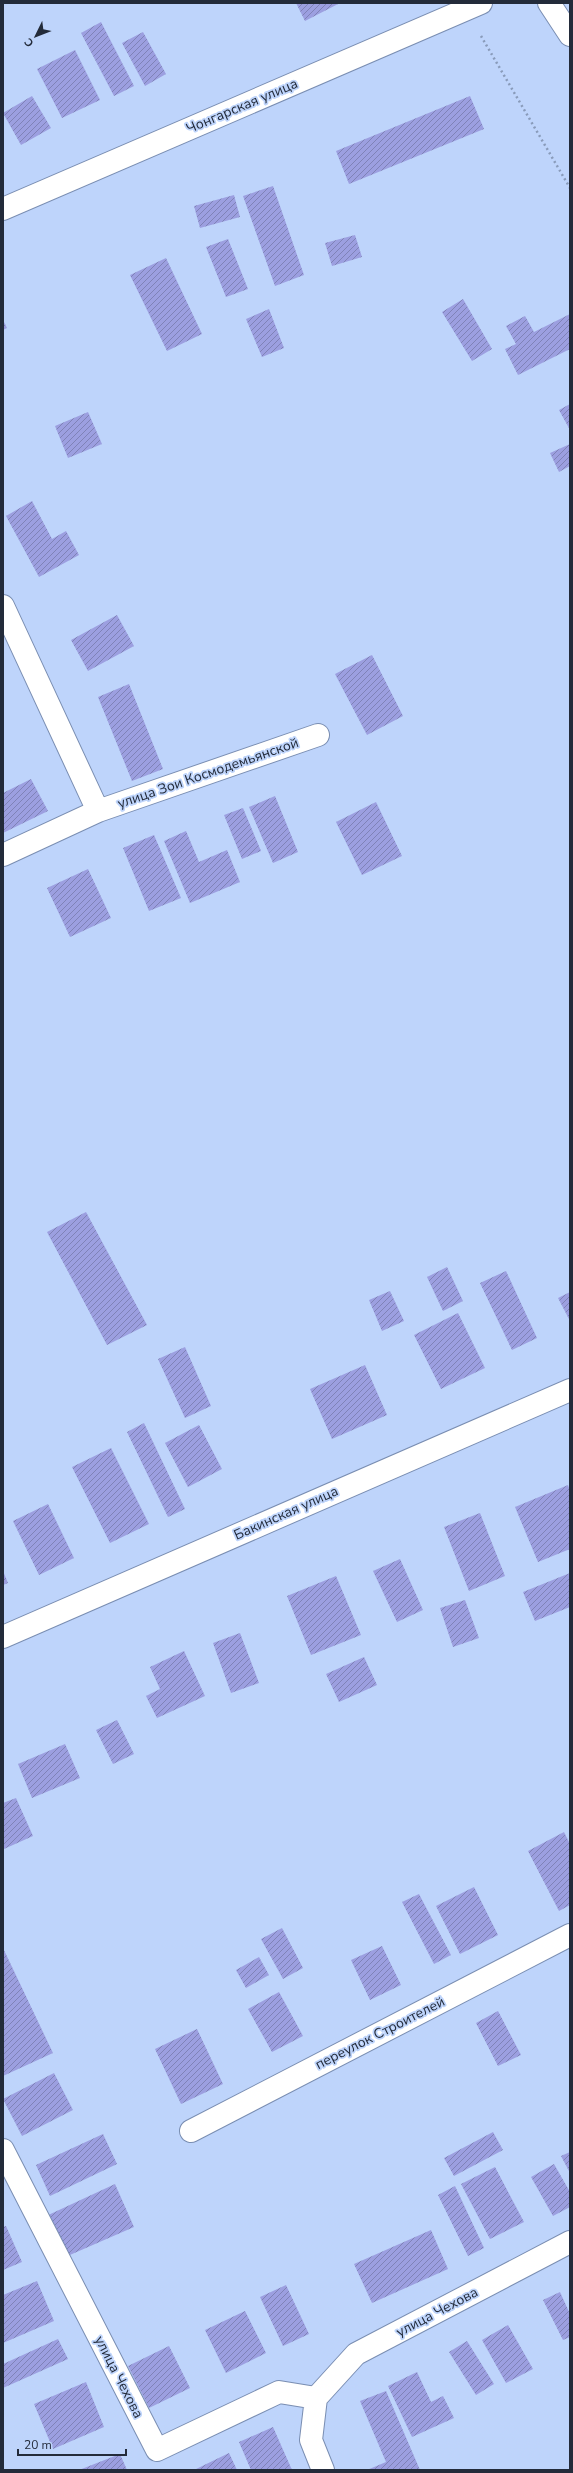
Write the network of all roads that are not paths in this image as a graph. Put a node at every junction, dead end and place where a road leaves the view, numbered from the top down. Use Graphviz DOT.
graph roads {
  1 [pos="550,3"];
  2 [pos="473,7"];
  3 [pos="570,35"];
  4 [pos="3,209"];
  5 [pos="3,606"];
  6 [pos="318,735"];
  7 [pos="98,811"];
  8 [pos="3,855"];
  9 [pos="570,1390"];
  10 [pos="3,1637"];
  11 [pos="570,1935"];
  12 [pos="191,2131"];
  13 [pos="3,2150"];
  14 [pos="570,2242"];
  15 [pos="316,2398"];
  16 [pos="323,2470"];
  1 -- 3 [label="street"];
  2 -- 4 [label="street, Чонгарская улица"];
  5 -- 7 [label="street"];
  6 -- 7 [label="street, улица Зои Космодемьянской"];
  7 -- 8 [label="street, улица Зои Космодемьянской"];
  9 -- 10 [label="street, Бакинская улица"];
  11 -- 12 [label="street, переулок Строителей"];
  13 -- 15 [label="street, улица Чехова"];
  14 -- 15 [label="street, улица Чехова"];
  15 -- 16 [label="street"];
}
